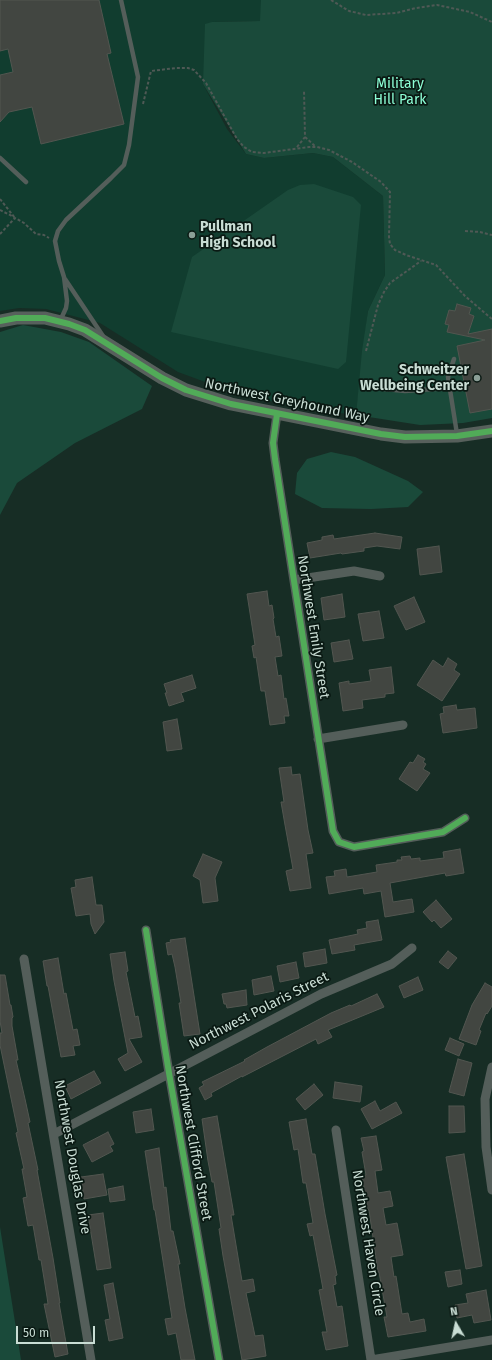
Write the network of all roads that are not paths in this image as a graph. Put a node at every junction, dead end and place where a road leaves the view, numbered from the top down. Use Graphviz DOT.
graph roads {
  1 [pos="121,0"];
  2 [pos="0,158"];
  3 [pos="26,182"];
  4 [pos="64,277"];
  5 [pos="0,321"];
  6 [pos="60,321"];
  7 [pos="108,344"];
  8 [pos="454,359"];
  9 [pos="450,388"];
  10 [pos="384,389"];
  11 [pos="277,414"];
  12 [pos="492,430"];
  13 [pos="457,436"];
  14 [pos="380,576"];
  15 [pos="294,580"];
  16 [pos="403,725"];
  17 [pos="318,739"];
  18 [pos="465,818"];
  19 [pos="146,930"];
  20 [pos="412,948"];
  21 [pos="24,959"];
  22 [pos="492,1068"];
  23 [pos="169,1073"];
  24 [pos="336,1130"];
  25 [pos="54,1134"];
  26 [pos="492,1190"];
  27 [pos="492,1340"];
  28 [pos="91,1360"];
  29 [pos="219,1360"];
  30 [pos="371,1360"];
  1 -- 4 [label="lane"];
  2 -- 3 [label="lane"];
  4 -- 6 [label="lane"];
  4 -- 7 [label="lane"];
  5 -- 6 [label="street, Northwest Greyhound Way"];
  6 -- 7 [label="street, Northwest Greyhound Way"];
  7 -- 11 [label="street, Northwest Greyhound Way"];
  8 -- 9 [label="lane"];
  9 -- 10 [label="lane"];
  9 -- 13 [label="lane"];
  11 -- 13 [label="street, Northwest Greyhound Way"];
  11 -- 15 [label="street, Northwest Emily Street"];
  12 -- 13 [label="street, Northwest Greyhound Way"];
  14 -- 15 [label="street"];
  15 -- 17 [label="street, Northwest Emily Street"];
  16 -- 17 [label="street"];
  17 -- 18 [label="street, Northwest Emily Street"];
  19 -- 23 [label="street, Northwest Clifford Street"];
  20 -- 23 [label="street, Northwest Polaris Street"];
  21 -- 25 [label="street, Northwest Douglas Drive"];
  22 -- 26 [label="street"];
  23 -- 25 [label="street, Northwest Polaris Street"];
  23 -- 29 [label="street, Northwest Clifford Street"];
  24 -- 30 [label="street, Northwest Haven Circle"];
  25 -- 28 [label="street, Northwest Douglas Drive"];
  27 -- 30 [label="street"];
}
